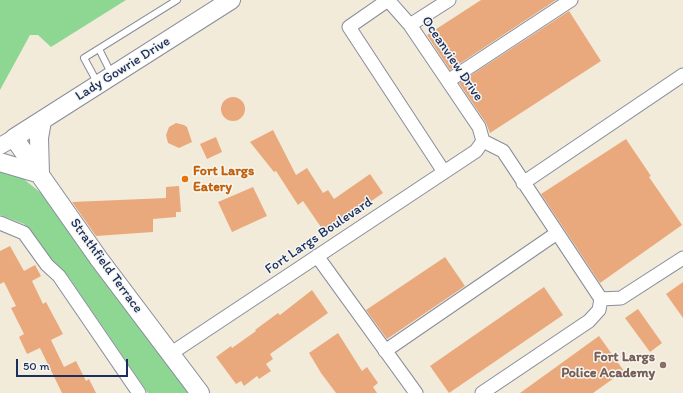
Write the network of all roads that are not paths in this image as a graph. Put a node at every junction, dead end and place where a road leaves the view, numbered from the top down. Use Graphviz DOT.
graph roads {
  1 [pos="177,0"];
  2 [pos="231,0"];
  3 [pos="388,0"];
  4 [pos="449,0"];
  5 [pos="571,0"];
  6 [pos="410,25"];
  7 [pos="99,49"];
  8 [pos="683,75"];
  9 [pos="105,80"];
  10 [pos="448,81"];
  11 [pos="42,121"];
  12 [pos="483,141"];
  13 [pos="7,142"];
  14 [pos="0,162"];
  15 [pos="444,172"];
  16 [pos="40,174"];
  17 [pos="523,183"];
  18 [pos="0,223"];
  19 [pos="557,234"];
  20 [pos="318,256"];
  21 [pos="683,258"];
  22 [pos="602,299"];
  23 [pos="385,350"];
  24 [pos="170,354"];
  25 [pos="139,393"];
  26 [pos="200,393"];
  27 [pos="416,393"];
  28 [pos="482,393"];
  1 -- 7 [label="lane"];
  2 -- 9 [label="main road, Lady Gowrie Drive"];
  3 -- 6 [label="street, Oceanview Drive"];
  3 -- 15 [label="street"];
  4 -- 6 [label="street"];
  5 -- 10 [label="street"];
  6 -- 10 [label="street, Oceanview Drive"];
  7 -- 9 [label="lane"];
  7 -- 9 [label="lane"];
  8 -- 17 [label="street"];
  9 -- 11 [label="main road, Lady Gowrie Drive"];
  10 -- 12 [label="street, Oceanview Drive"];
  11 -- 13 [label="main road, Lady Gowrie Drive"];
  11 -- 16 [label="main road"];
  12 -- 15 [label="street, Fort Largs Boulevard"];
  12 -- 17 [label="street"];
  13 -- 16 [label="main road, Strathfield Terrace"];
  14 -- 16 [label="main road"];
  15 -- 20 [label="street, Fort Largs Boulevard"];
  16 -- 24 [label="main road, Strathfield Terrace"];
  17 -- 19 [label="street"];
  18 -- 25 [label="street"];
  19 -- 22 [label="street"];
  19 -- 23 [label="street"];
  20 -- 23 [label="street"];
  20 -- 24 [label="street, Fort Largs Boulevard"];
  21 -- 22 [label="street"];
  22 -- 28 [label="street"];
  23 -- 27 [label="street"];
  24 -- 26 [label="main road, Strathfield Terrace"];
}
